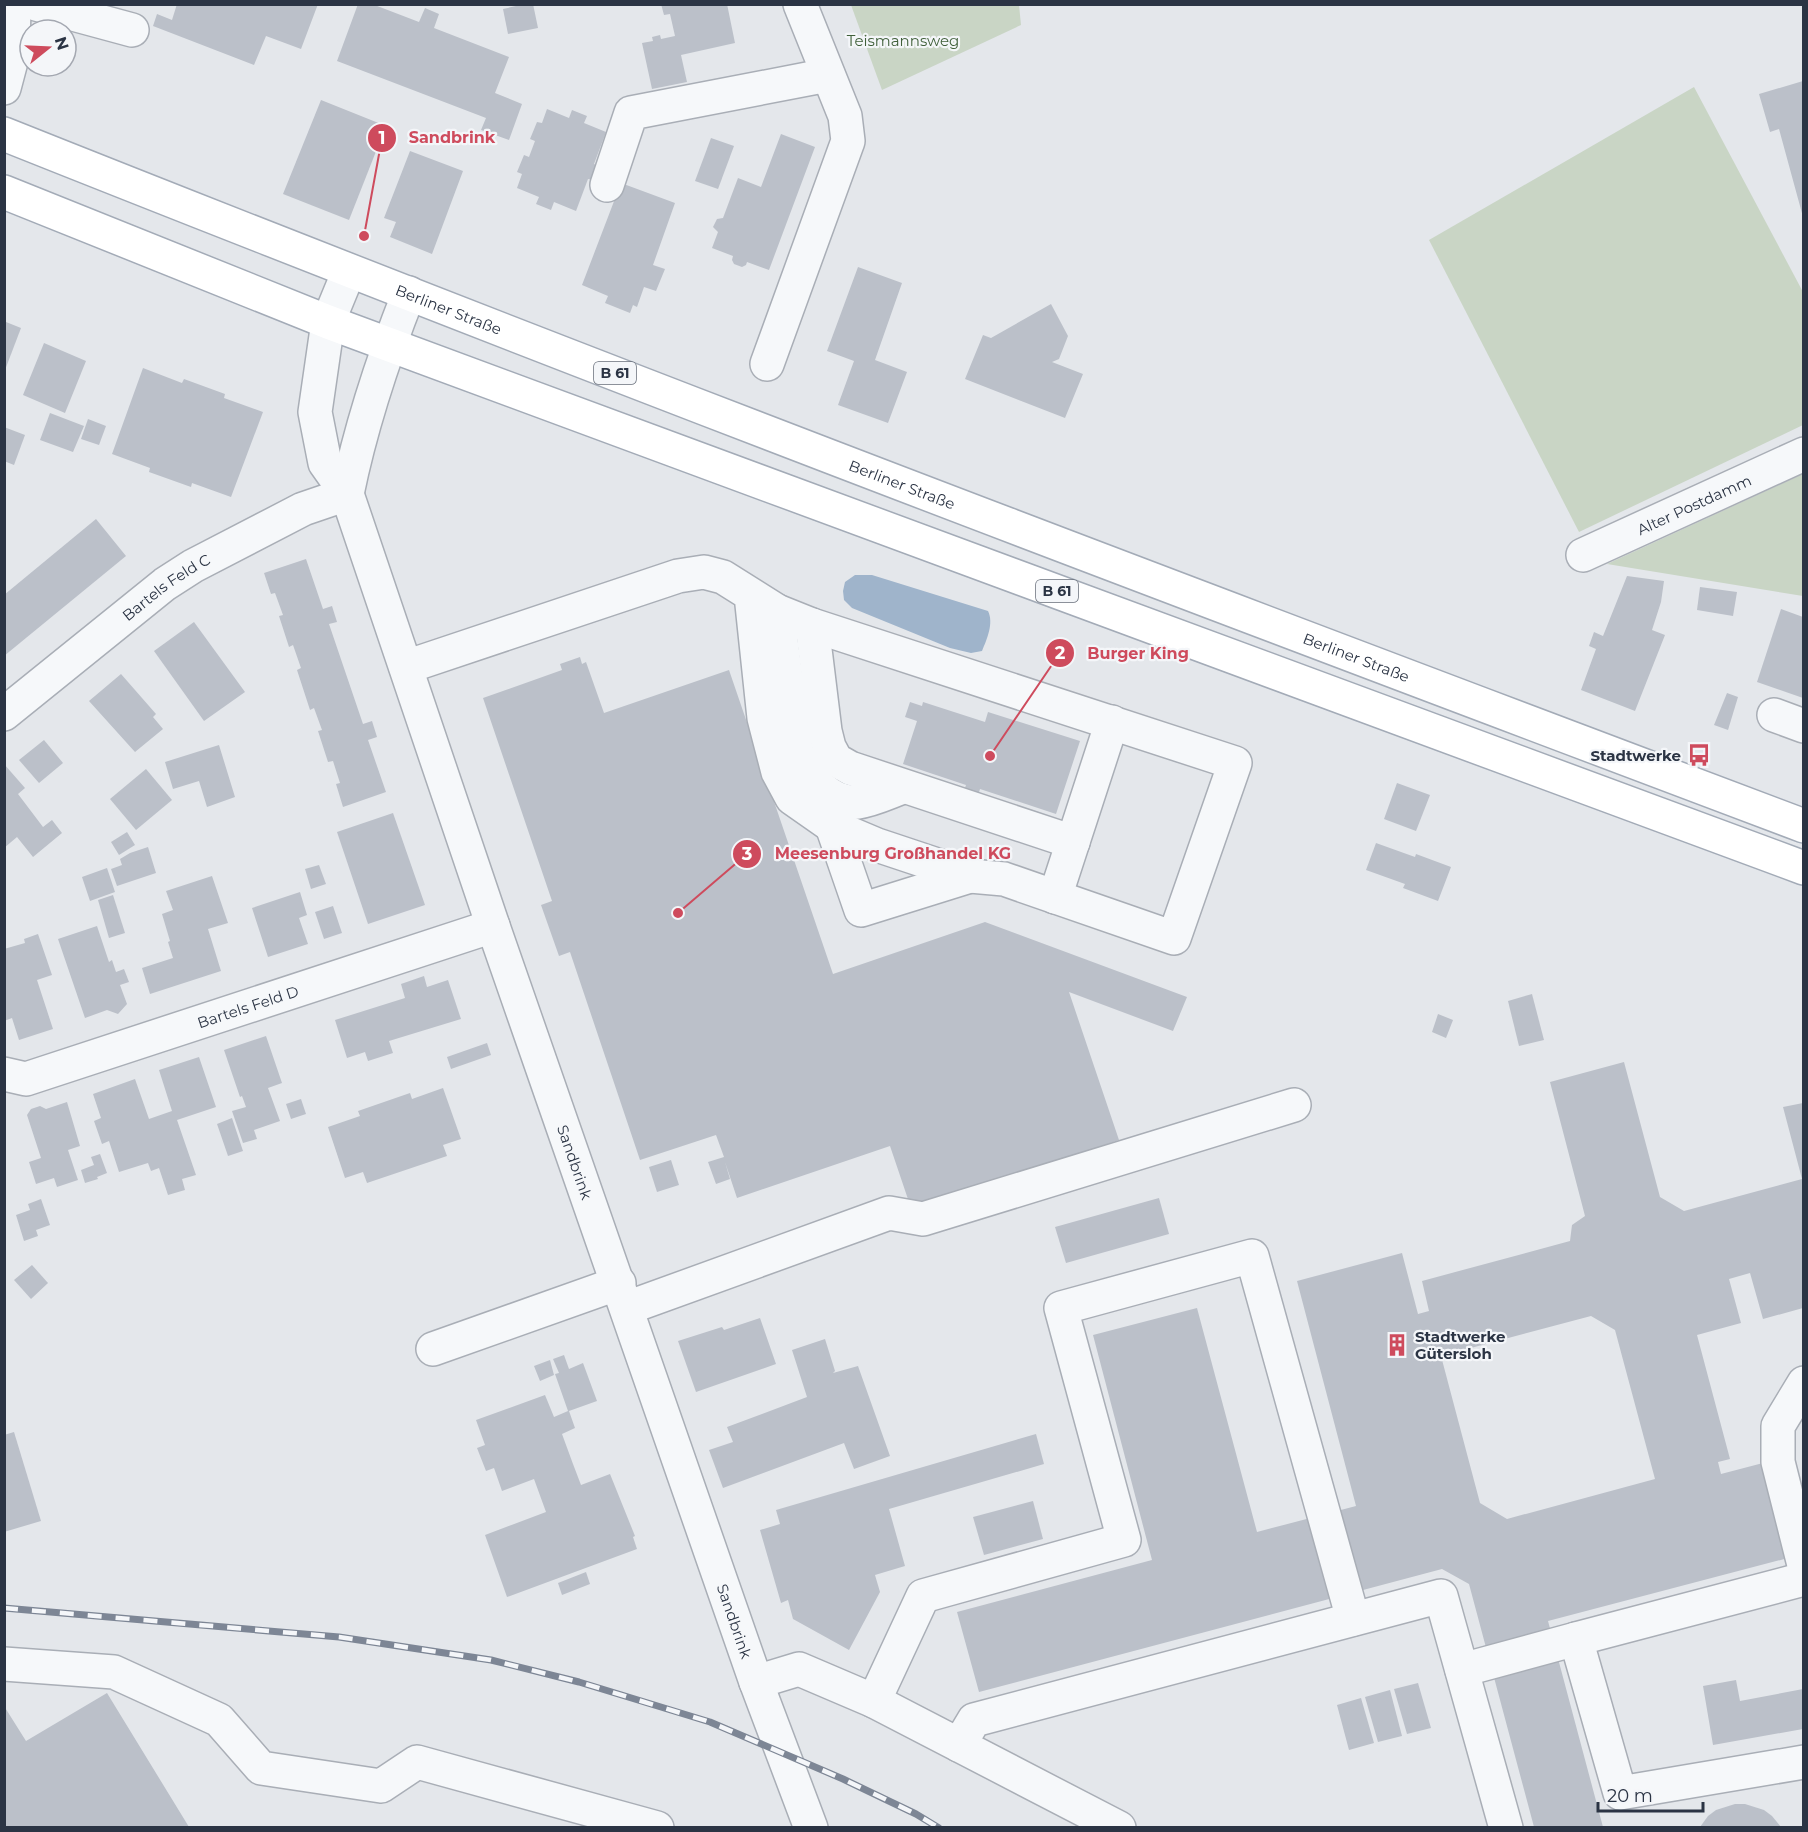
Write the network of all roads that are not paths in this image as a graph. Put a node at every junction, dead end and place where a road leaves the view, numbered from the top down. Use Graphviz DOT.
graph roads {
  1 [pos="14,4"];
  2 [pos="36,4"];
  3 [pos="801,4"];
  4 [pos="132,30"];
  5 [pos="828,75"];
  6 [pos="4,88"];
  7 [pos="4,134"];
  8 [pos="607,184"];
  9 [pos="4,192"];
  10 [pos="349,271"];
  11 [pos="409,294"];
  12 [pos="328,322"];
  13 [pos="388,345"];
  14 [pos="767,364"];
  15 [pos="1803,454"];
  16 [pos="347,494"];
  17 [pos="1583,555"];
  18 [pos="764,603"];
  19 [pos="812,625"];
  20 [pos="406,667"];
  21 [pos="4,714"];
  22 [pos="1112,722"];
  23 [pos="903,787"];
  24 [pos="832,826"];
  25 [pos="1803,826"];
  26 [pos="1072,842"];
  27 [pos="1803,868"];
  28 [pos="970,876"];
  29 [pos="1055,897"];
  30 [pos="493,926"];
  31 [pos="4,1074"];
  32 [pos="1294,1105"];
  33 [pos="623,1296"];
  34 [pos="433,1349"];
  35 [pos="1803,1383"];
  36 [pos="1803,1565"];
  37 [pos="1803,1579"];
  38 [pos="1353,1619"];
  39 [pos="1576,1639"];
  40 [pos="4,1664"];
  41 [pos="1462,1670"];
  42 [pos="756,1682"];
  43 [pos="874,1701"];
  44 [pos="959,1745"];
  45 [pos="1803,1762"];
  46 [pos="657,1827"];
  47 [pos="810,1827"];
  48 [pos="1119,1827"];
  49 [pos="1506,1827"];
  1 -- 6 [label="street"];
  2 -- 4 [label="street"];
  3 -- 5 [label="street"];
  5 -- 8 [label="street"];
  5 -- 14 [label="street"];
  7 -- 10 [label="main road, Berliner Straße / B 61"];
  9 -- 12 [label="main road, B 61"];
  10 -- 11 [label="main road, Berliner Straße / B 61"];
  10 -- 12 [label="street, Sandbrink"];
  11 -- 13 [label="street"];
  11 -- 25 [label="main road, Berliner Straße / B 61"];
  12 -- 13 [label="main road, B 61"];
  12 -- 16 [label="street, Sandbrink"];
  13 -- 16 [label="street"];
  13 -- 27 [label="main road, B 61"];
  15 -- 17 [label="street, Alter Postdamm"];
  16 -- 20 [label="street, Sandbrink"];
  16 -- 21 [label="street, Bartels Feld C"];
  18 -- 19 [label="street"];
  18 -- 20 [label="street"];
  18 -- 23 [label="street"];
  18 -- 24 [label="street"];
  19 -- 22 [label="street"];
  19 -- 23 [label="street"];
  20 -- 30 [label="street, Sandbrink"];
  22 -- 26 [label="street"];
  22 -- 29 [label="street"];
  23 -- 26 [label="street"];
  24 -- 28 [label="street"];
  24 -- 28 [label="street"];
  26 -- 29 [label="street"];
  28 -- 29 [label="street"];
  30 -- 31 [label="street, Bartels Feld D"];
  30 -- 33 [label="street, Sandbrink"];
  32 -- 33 [label="street"];
  33 -- 34 [label="street"];
  33 -- 42 [label="street, Sandbrink"];
  35 -- 36 [label="street"];
  37 -- 39 [label="street"];
  38 -- 41 [label="street"];
  38 -- 43 [label="street"];
  38 -- 44 [label="street"];
  39 -- 41 [label="street"];
  39 -- 45 [label="street"];
  40 -- 46 [label="street"];
  41 -- 49 [label="street"];
  42 -- 43 [label="street"];
  42 -- 47 [label="street, Sandbrink"];
  43 -- 44 [label="street"];
  44 -- 48 [label="street"];
}
